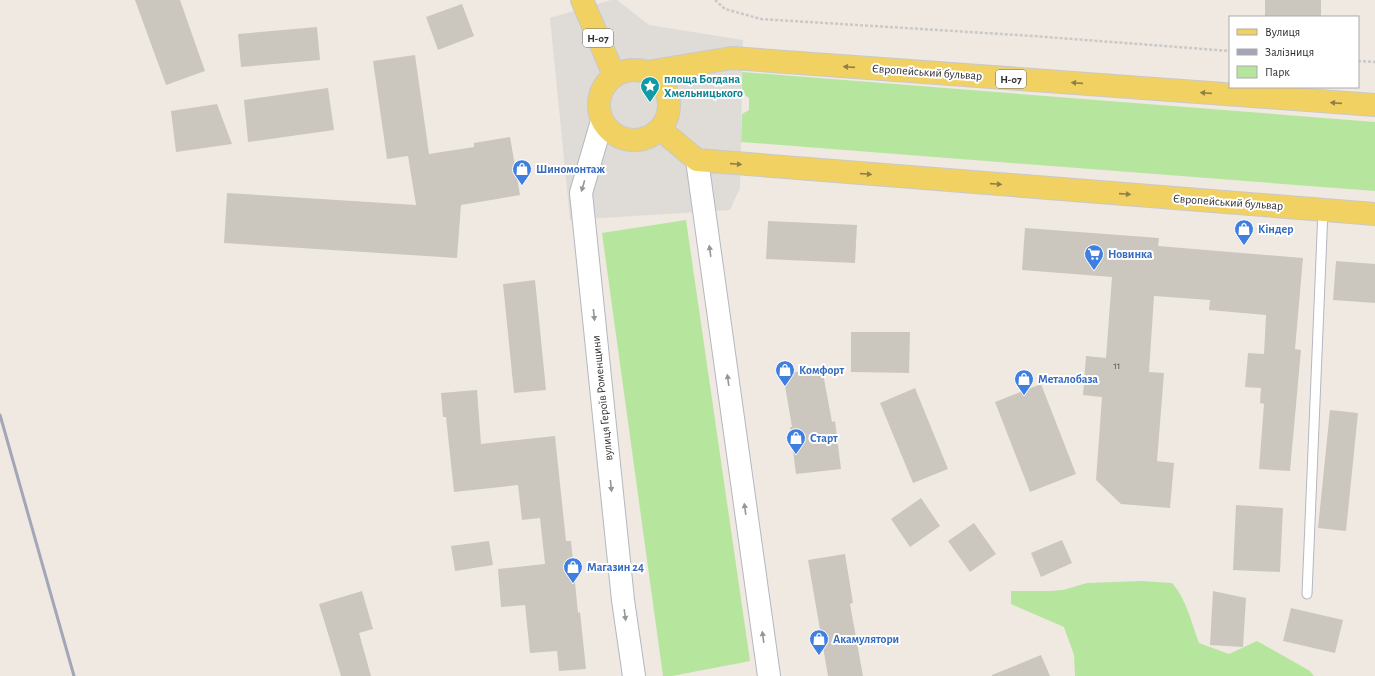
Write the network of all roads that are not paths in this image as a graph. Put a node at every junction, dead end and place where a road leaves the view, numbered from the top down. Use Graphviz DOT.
graph roads {
  1 [pos="582,0"];
  2 [pos="647,72"];
  3 [pos="614,75"];
  4 [pos="1375,105"];
  5 [pos="602,121"];
  6 [pos="661,130"];
  7 [pos="698,160"];
  8 [pos="1323,210"];
  9 [pos="1375,214"];
  10 [pos="1307,594"];
  11 [pos="634,676"];
  12 [pos="769,676"];
  1 -- 3 [label="main road, Н-07"];
  2 -- 3 [label="main road, Н-07"];
  4 -- 2 [label="main road, Європейський бульвар / Н-07, one-way"];
  2 -- 6 [label="main road"];
  3 -- 5 [label="main road"];
  5 -- 6 [label="main road"];
  5 -- 11 [label="street, вулиця Героїв Роменщини, one-way"];
  6 -- 7 [label="main road"];
  7 -- 8 [label="main road, Європейський бульвар, one-way"];
  12 -- 7 [label="street, one-way"];
  8 -- 9 [label="main road, Європейський бульвар"];
  8 -- 10 [label="lane"];
}
